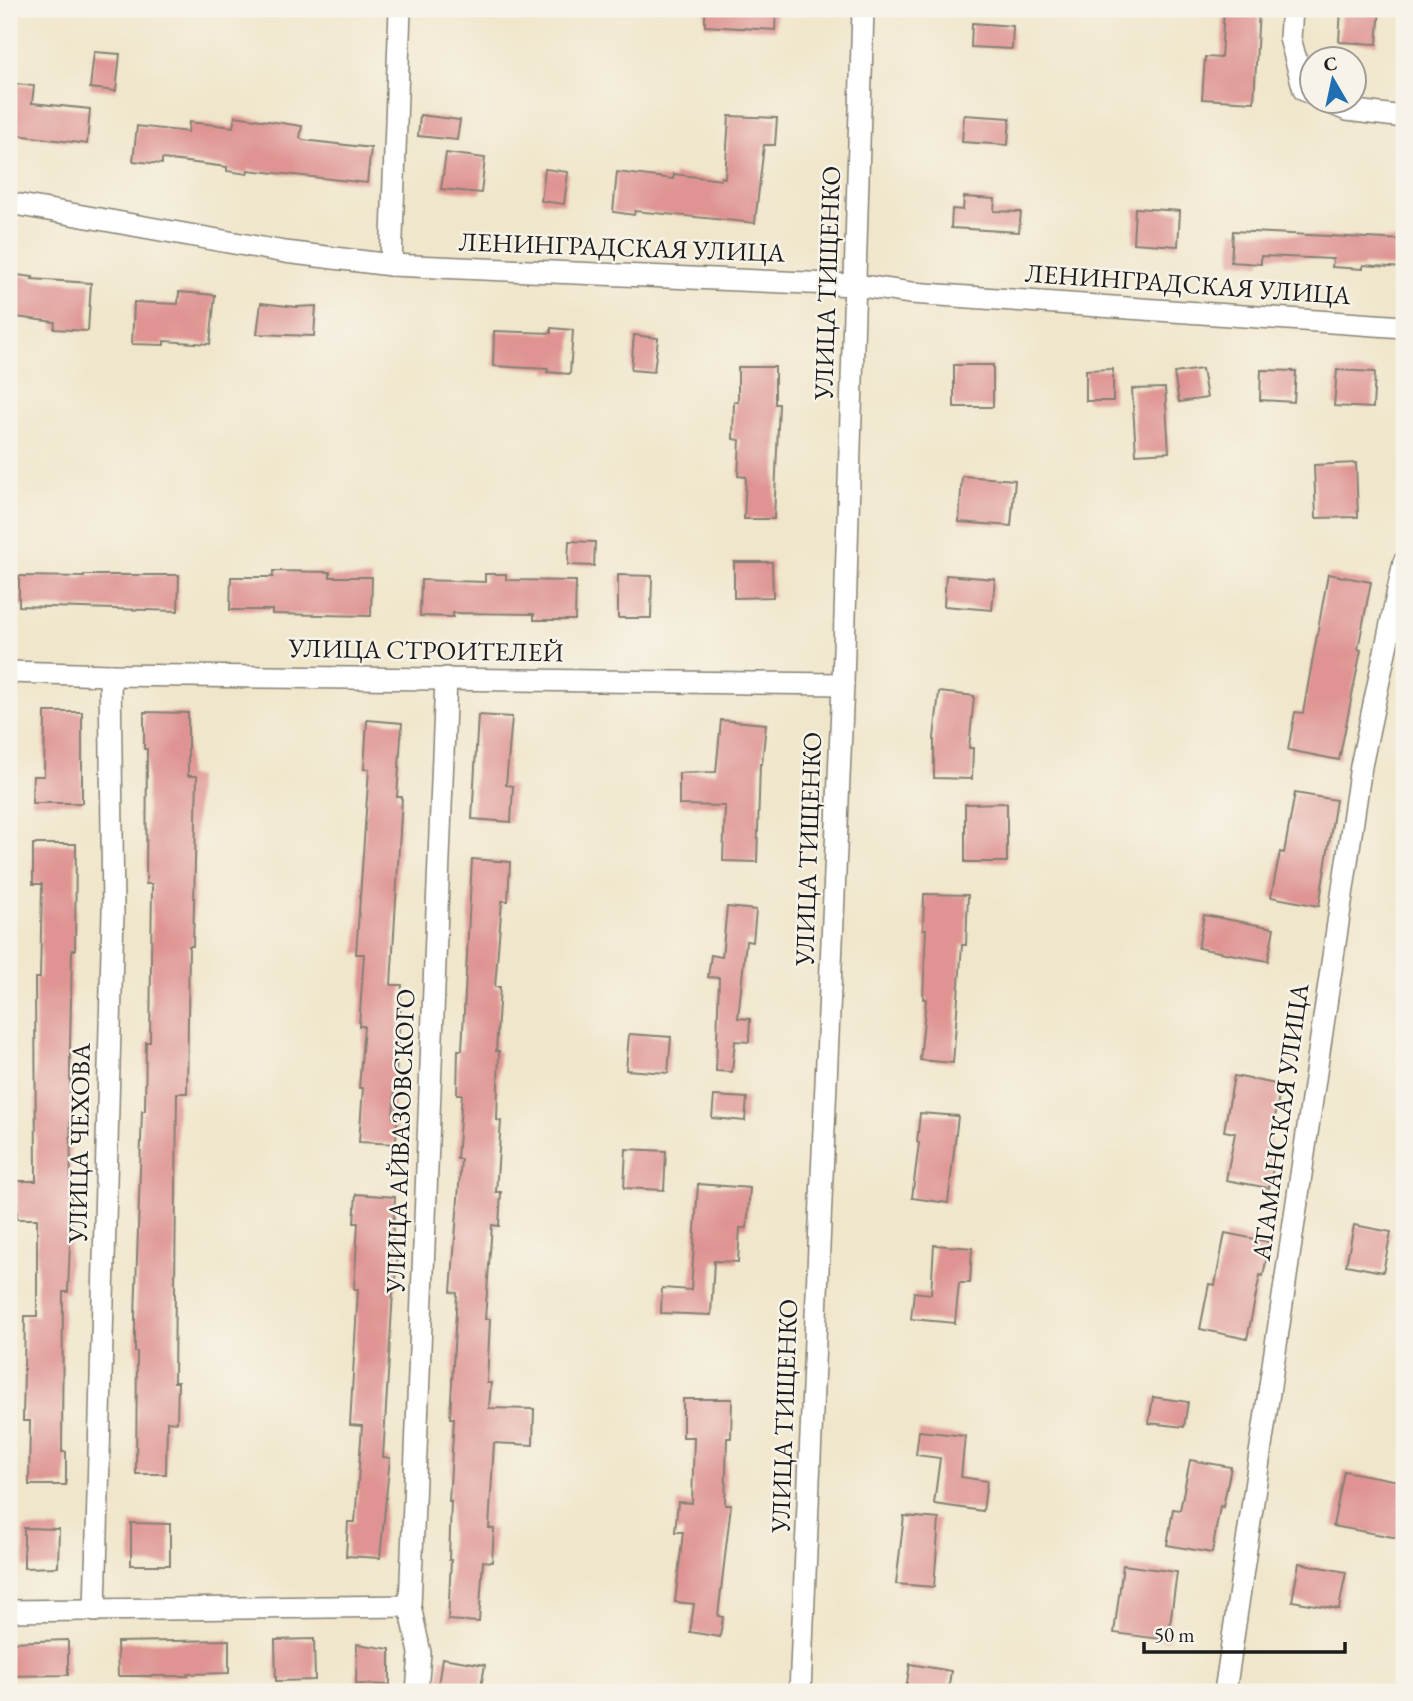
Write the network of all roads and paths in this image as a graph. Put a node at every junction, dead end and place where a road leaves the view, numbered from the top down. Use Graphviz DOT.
graph roads {
  1 [pos="400,9"];
  2 [pos="863,9"];
  3 [pos="1292,9"];
  4 [pos="1298,68"];
  5 [pos="1368,113"];
  6 [pos="1404,117"];
  7 [pos="9,203"];
  8 [pos="391,265"];
  9 [pos="855,285"];
  10 [pos="1404,327"];
  11 [pos="1404,562"];
  12 [pos="9,672"];
  13 [pos="110,676"];
  14 [pos="446,678"];
  15 [pos="843,684"];
  16 [pos="410,1606"];
  17 [pos="9,1611"];
  18 [pos="95,1611"];
  19 [pos="417,1692"];
  20 [pos="800,1692"];
  21 [pos="1225,1692"];
  1 -- 8 [label="street"];
  2 -- 9 [label="street, УЛИЦА ТИЩЕНКО"];
  3 -- 4 [label="street"];
  5 -- 6 [label="street"];
  7 -- 8 [label="street, ЛЕНИНГРАДСКАЯ УЛИЦА"];
  8 -- 9 [label="street, ЛЕНИНГРАДСКАЯ УЛИЦА"];
  9 -- 10 [label="street, ЛЕНИНГРАДСКАЯ УЛИЦА"];
  9 -- 15 [label="street, УЛИЦА ТИЩЕНКО"];
  11 -- 21 [label="street, АТАМАНСКАЯ УЛИЦА"];
  12 -- 13 [label="street, УЛИЦА СТРОИТЕЛЕЙ"];
  13 -- 14 [label="street, УЛИЦА СТРОИТЕЛЕЙ"];
  13 -- 18 [label="street, УЛИЦА ЧЕХОВА"];
  14 -- 15 [label="street, УЛИЦА СТРОИТЕЛЕЙ"];
  14 -- 16 [label="street, УЛИЦА АЙВАЗОВСКОГО"];
  15 -- 20 [label="street, УЛИЦА ТИЩЕНКО"];
  16 -- 18 [label="street"];
  16 -- 19 [label="street, УЛИЦА АЙВАЗОВСКОГО"];
  17 -- 18 [label="street"];
}
